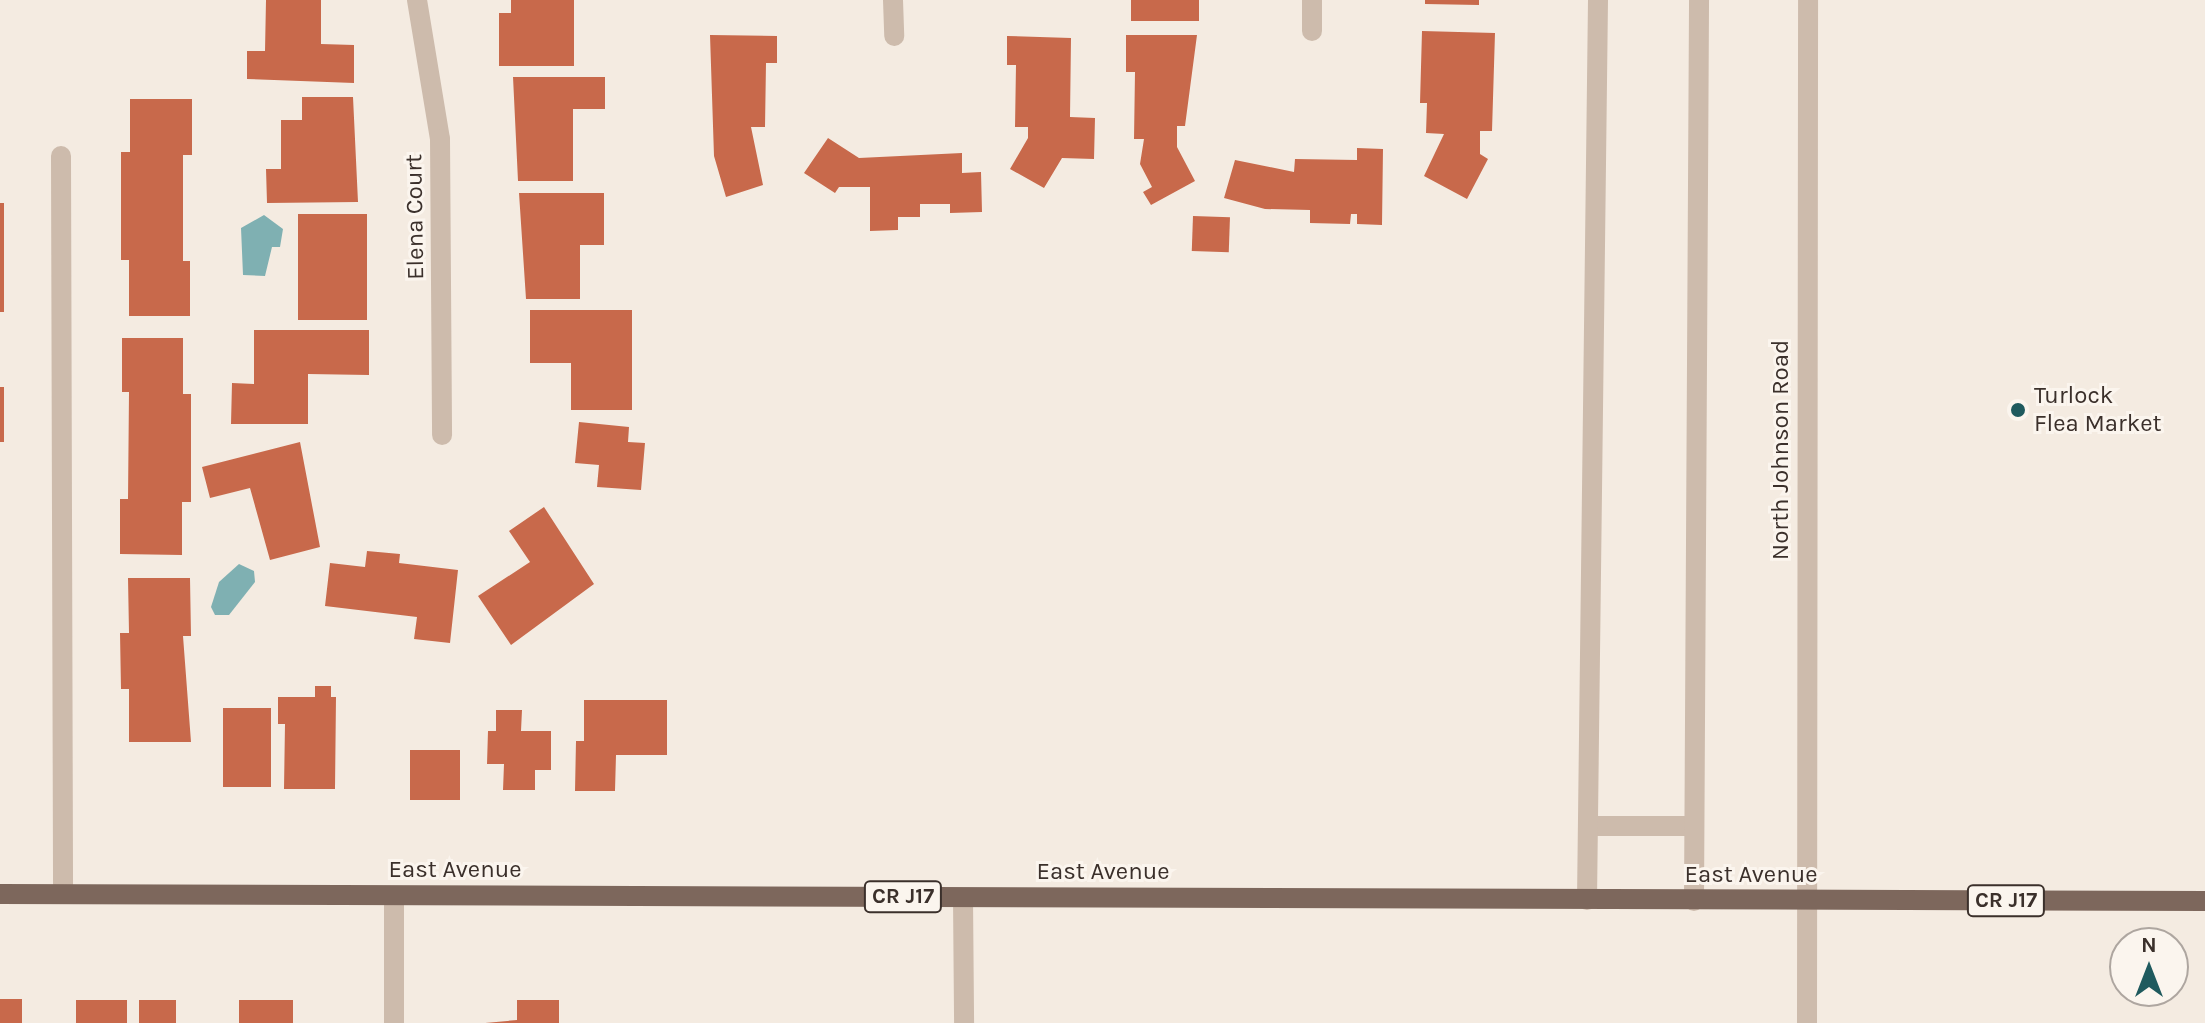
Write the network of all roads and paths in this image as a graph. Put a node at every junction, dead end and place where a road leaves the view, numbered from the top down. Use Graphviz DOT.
graph roads {
  1 [pos="417,0"];
  2 [pos="893,0"];
  3 [pos="1312,0"];
  4 [pos="1598,0"];
  5 [pos="1699,0"];
  6 [pos="1808,0"];
  7 [pos="1312,31"];
  8 [pos="894,36"];
  9 [pos="61,156"];
  10 [pos="442,435"];
  11 [pos="1588,826"];
  12 [pos="1694,826"];
  13 [pos="0,894"];
  14 [pos="63,894"];
  15 [pos="394,896"];
  16 [pos="963,898"];
  17 [pos="1587,900"];
  18 [pos="1694,901"];
  19 [pos="1806,901"];
  20 [pos="2205,901"];
  21 [pos="394,1023"];
  22 [pos="964,1023"];
  23 [pos="1807,1023"];
  1 -- 10 [label="street, Elena Court"];
  2 -- 8 [label="street"];
  3 -- 7 [label="street"];
  4 -- 11 [label="street"];
  5 -- 12 [label="street"];
  6 -- 19 [label="street, North Johnson Road"];
  9 -- 14 [label="street"];
  11 -- 12 [label="street"];
  11 -- 17 [label="street"];
  12 -- 18 [label="street"];
  13 -- 14 [label="main road, East Avenue / CR J17"];
  14 -- 15 [label="main road, East Avenue / CR J17"];
  15 -- 16 [label="main road, East Avenue / CR J17"];
  15 -- 21 [label="street"];
  16 -- 17 [label="main road, East Avenue / CR J17"];
  16 -- 22 [label="street"];
  17 -- 18 [label="main road, East Avenue / CR J17"];
  18 -- 19 [label="main road, East Avenue / CR J17"];
  19 -- 20 [label="main road, East Avenue / CR J17"];
  19 -- 23 [label="street, North Johnson Road"];
}
